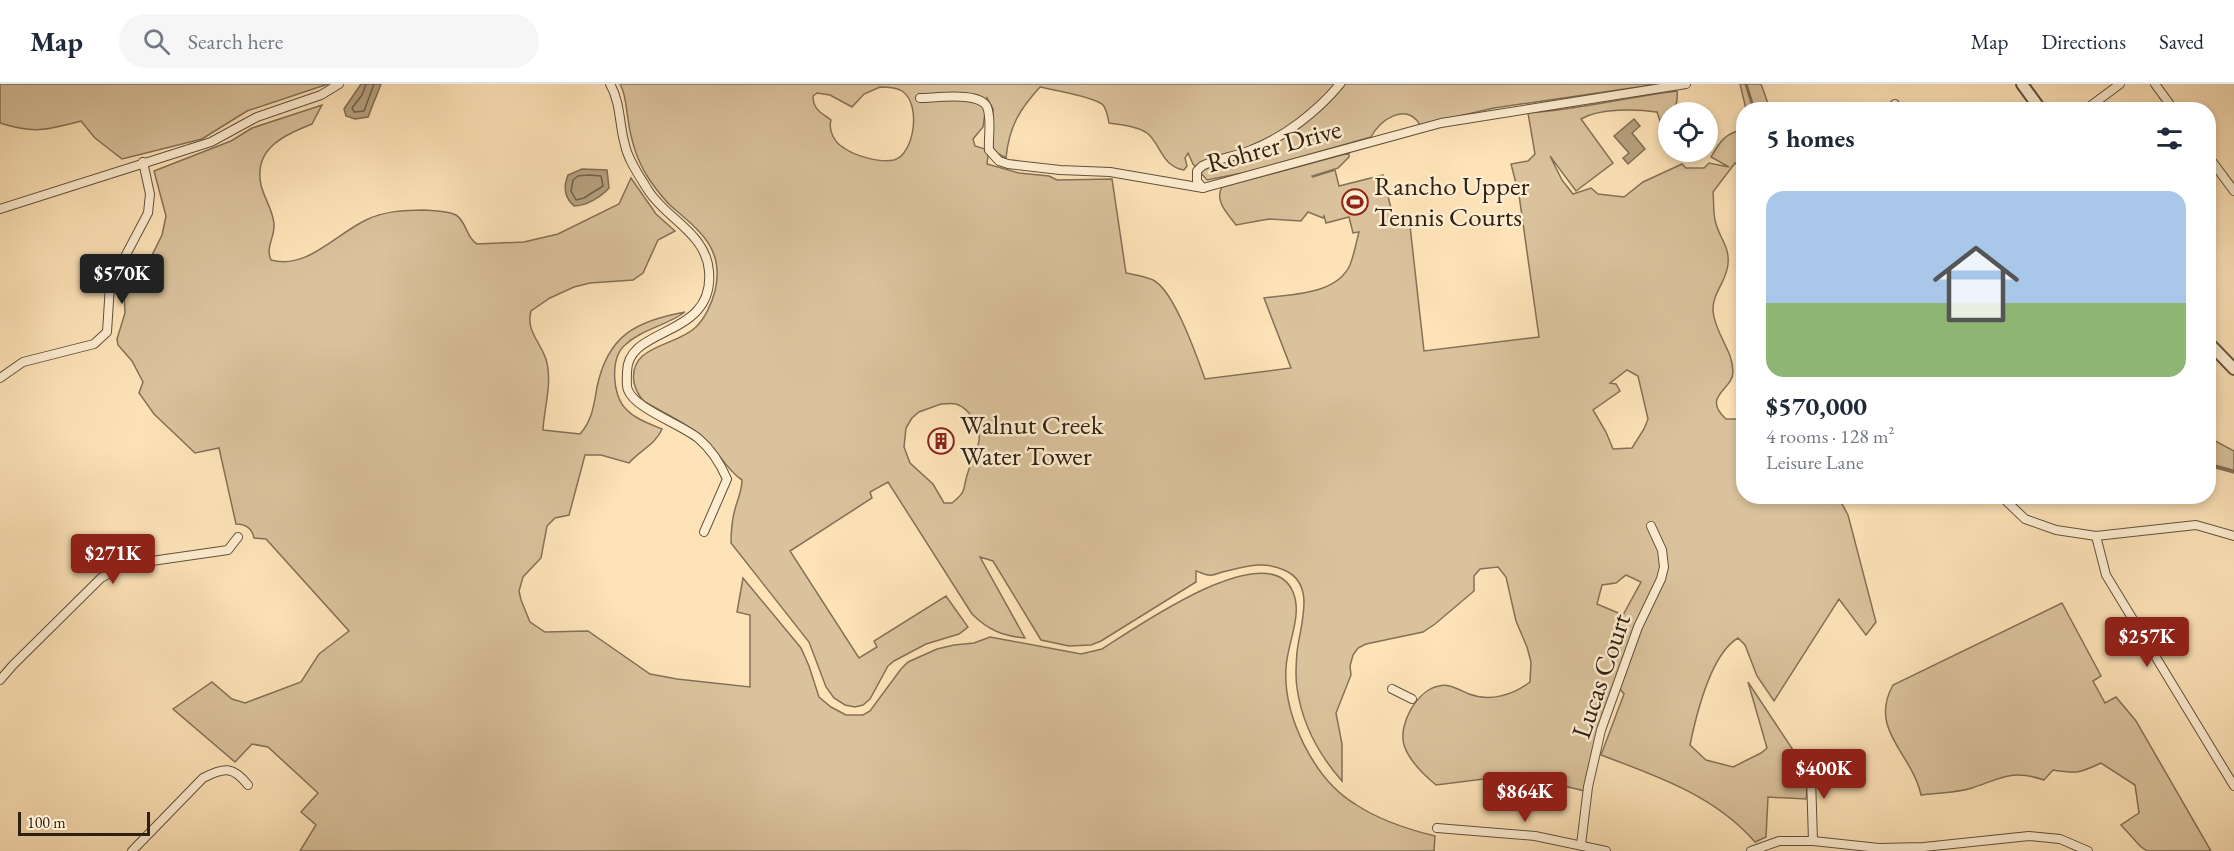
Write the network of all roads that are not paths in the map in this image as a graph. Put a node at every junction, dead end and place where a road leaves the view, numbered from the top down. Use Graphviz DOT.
graph roads {
  1 [pos="339,84"];
  2 [pos="610,84"];
  3 [pos="1340,84"];
  4 [pos="1686,84"];
  5 [pos="2022,84"];
  6 [pos="2120,84"];
  7 [pos="2155,84"];
  8 [pos="920,98"];
  9 [pos="2035,102"];
  10 [pos="2096,102"];
  11 [pos="2168,102"];
  12 [pos="143,162"];
  13 [pos="2216,167"];
  14 [pos="1203,188"];
  15 [pos="2234,191"];
  16 [pos="0,209"];
  17 [pos="2216,350"];
  18 [pos="2234,369"];
  19 [pos="0,378"];
  20 [pos="2009,504"];
  21 [pos="1651,526"];
  22 [pos="704,532"];
  23 [pos="2097,536"];
  24 [pos="2234,536"];
  25 [pos="238,537"];
  26 [pos="0,680"];
  27 [pos="1392,689"];
  28 [pos="1412,699"];
  29 [pos="1808,763"];
  30 [pos="248,785"];
  31 [pos="2234,786"];
  32 [pos="1437,828"];
  33 [pos="1813,841"];
  34 [pos="1581,844"];
  35 [pos="132,851"];
  36 [pos="1606,851"];
  37 [pos="1751,851"];
  38 [pos="2088,851"];
  1 -- 12 [label="street"];
  2 -- 22 [label="street"];
  3 -- 14 [label="street"];
  4 -- 14 [label="street, Rohrer Drive"];
  5 -- 9 [label="street"];
  6 -- 10 [label="street"];
  7 -- 11 [label="street"];
  8 -- 14 [label="street, Rohrer Drive"];
  12 -- 16 [label="street"];
  12 -- 19 [label="street"];
  13 -- 15 [label="street"];
  17 -- 18 [label="street"];
  20 -- 23 [label="street"];
  21 -- 34 [label="street, Lucas Court"];
  23 -- 24 [label="street"];
  23 -- 31 [label="street"];
  25 -- 26 [label="street"];
  27 -- 28 [label="street"];
  29 -- 33 [label="street"];
  30 -- 35 [label="street"];
  32 -- 34 [label="street"];
  33 -- 37 [label="street"];
  33 -- 38 [label="street"];
  34 -- 36 [label="street"];
}
